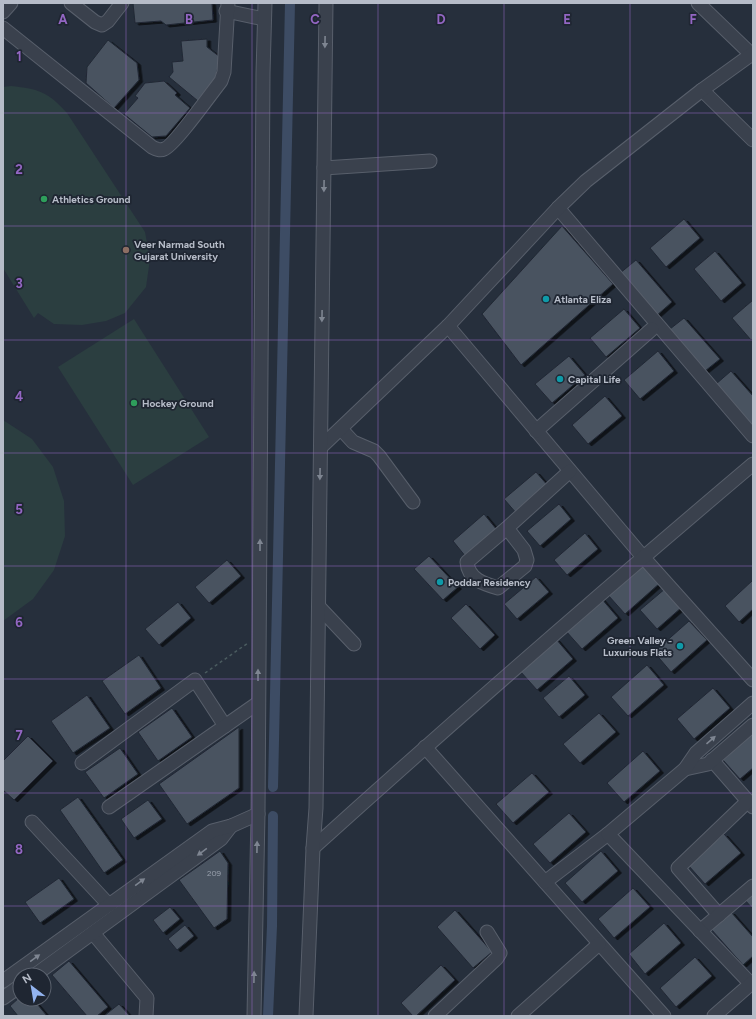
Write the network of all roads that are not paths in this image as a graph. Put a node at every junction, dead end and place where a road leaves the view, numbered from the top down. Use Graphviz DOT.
graph roads {
  1 [pos="11,3"];
  2 [pos="71,3"];
  3 [pos="122,3"];
  4 [pos="265,3"];
  5 [pos="326,3"];
  6 [pos="698,3"];
  7 [pos="227,7"];
  8 [pos="3,12"];
  9 [pos="264,19"];
  10 [pos="3,28"];
  11 [pos="752,55"];
  12 [pos="702,90"];
  13 [pos="753,140"];
  14 [pos="430,161"];
  15 [pos="324,168"];
  16 [pos="558,208"];
  17 [pos="448,326"];
  18 [pos="652,330"];
  19 [pos="341,429"];
  20 [pos="536,431"];
  21 [pos="753,436"];
  22 [pos="321,447"];
  23 [pos="753,464"];
  24 [pos="570,471"];
  25 [pos="413,502"];
  26 [pos="507,528"];
  27 [pos="643,557"];
  28 [pos="319,607"];
  29 [pos="354,644"];
  30 [pos="753,680"];
  31 [pos="258,703"];
  32 [pos="753,704"];
  33 [pos="753,725"];
  34 [pos="225,726"];
  35 [pos="425,747"];
  36 [pos="712,760"];
  37 [pos="82,763"];
  38 [pos="685,769"];
  39 [pos="750,804"];
  40 [pos="109,807"];
  41 [pos="258,814"];
  42 [pos="32,822"];
  43 [pos="231,826"];
  44 [pos="608,834"];
  45 [pos="313,848"];
  46 [pos="545,882"];
  47 [pos="753,886"];
  48 [pos="109,905"];
  49 [pos="719,915"];
  50 [pos="700,931"];
  51 [pos="487,932"];
  52 [pos="93,933"];
  53 [pos="599,944"];
  54 [pos="46,967"];
  55 [pos="3,980"];
  56 [pos="752,983"];
  57 [pos="12,992"];
  58 [pos="3,998"];
  59 [pos="146,1016"];
  60 [pos="254,1016"];
  61 [pos="306,1016"];
  62 [pos="435,1016"];
  63 [pos="518,1016"];
  64 [pos="664,1016"];
  65 [pos="714,1016"];
  1 -- 8 [label="street"];
  2 -- 3 [label="street"];
  4 -- 9 [label="street"];
  5 -- 15 [label="street, one-way"];
  6 -- 11 [label="street"];
  7 -- 9 [label="street"];
  7 -- 10 [label="street"];
  31 -- 9 [label="street, one-way"];
  11 -- 12 [label="street"];
  12 -- 13 [label="street"];
  12 -- 16 [label="street"];
  14 -- 15 [label="street"];
  15 -- 22 [label="street, one-way"];
  16 -- 17 [label="street"];
  16 -- 21 [label="street"];
  17 -- 19 [label="street"];
  17 -- 20 [label="street"];
  18 -- 20 [label="street"];
  19 -- 22 [label="street"];
  19 -- 25 [label="street"];
  20 -- 24 [label="street"];
  22 -- 28 [label="street, one-way"];
  23 -- 27 [label="street"];
  24 -- 26 [label="street"];
  24 -- 27 [label="street"];
  26 -- 26 [label="street"];
  27 -- 30 [label="street"];
  27 -- 35 [label="street"];
  28 -- 29 [label="street"];
  28 -- 45 [label="street"];
  31 -- 34 [label="street"];
  31 -- 41 [label="street"];
  38 -- 32 [label="street, one-way"];
  33 -- 36 [label="street"];
  34 -- 37 [label="street"];
  34 -- 40 [label="street"];
  35 -- 45 [label="street"];
  35 -- 46 [label="street"];
  36 -- 38 [label="street"];
  36 -- 39 [label="street"];
  38 -- 44 [label="street"];
  39 -- 49 [label="street"];
  41 -- 43 [label="street"];
  60 -- 41 [label="street, one-way"];
  42 -- 48 [label="street"];
  48 -- 43 [label="street, one-way"];
  43 -- 52 [label="street, one-way"];
  44 -- 46 [label="street"];
  44 -- 50 [label="street"];
  45 -- 61 [label="street"];
  46 -- 53 [label="street"];
  47 -- 49 [label="street"];
  55 -- 48 [label="street, one-way"];
  49 -- 50 [label="street"];
  50 -- 56 [label="street"];
  51 -- 62 [label="street"];
  52 -- 54 [label="street"];
  52 -- 59 [label="street"];
  53 -- 63 [label="street"];
  53 -- 64 [label="street"];
  56 -- 65 [label="street"];
  57 -- 58 [label="street"];
}
